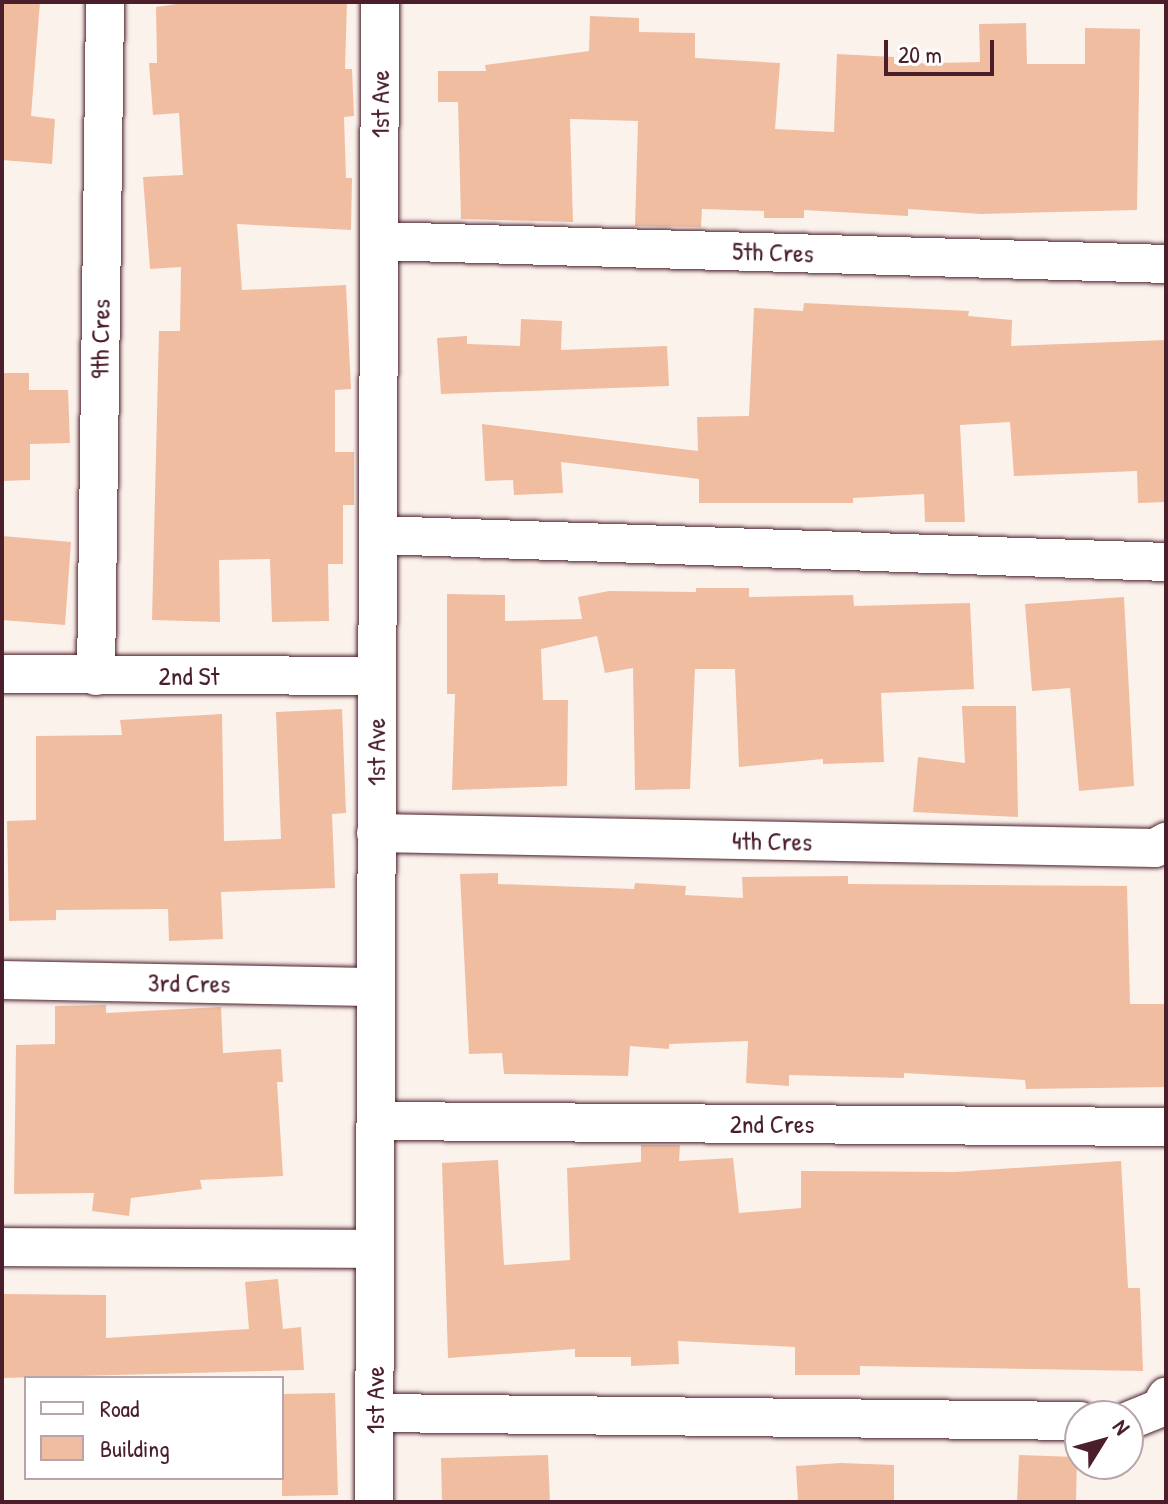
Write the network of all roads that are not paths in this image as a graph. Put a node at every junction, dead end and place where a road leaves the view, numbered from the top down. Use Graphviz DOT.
graph roads {
  1 [pos="105,2"];
  2 [pos="380,2"];
  3 [pos="379,241"];
  4 [pos="1166,264"];
  5 [pos="378,535"];
  6 [pos="1166,562"];
  7 [pos="2,674"];
  8 [pos="96,676"];
  9 [pos="377,676"];
  10 [pos="376,833"];
  11 [pos="1166,842"];
  12 [pos="2,980"];
  13 [pos="376,987"];
  14 [pos="378,1121"];
  15 [pos="1166,1127"];
  16 [pos="2,1247"];
  17 [pos="374,1249"];
  18 [pos="1166,1397"];
  19 [pos="376,1413"];
  20 [pos="1144,1414"];
  21 [pos="1064,1421"];
  22 [pos="374,1502"];
  1 -- 8 [label="street, 9th Cres"];
  2 -- 3 [label="street, 1st Ave"];
  3 -- 4 [label="street, 5th Cres"];
  3 -- 5 [label="street, 1st Ave"];
  5 -- 6 [label="street"];
  5 -- 9 [label="street, 1st Ave"];
  7 -- 8 [label="street, 2nd St"];
  8 -- 9 [label="street, 2nd St"];
  9 -- 10 [label="street, 1st Ave"];
  10 -- 11 [label="street, 4th Cres"];
  10 -- 13 [label="street, 1st Ave"];
  12 -- 13 [label="street, 3rd Cres"];
  13 -- 14 [label="street, 1st Ave"];
  14 -- 15 [label="street, 2nd Cres"];
  14 -- 17 [label="street, 1st Ave"];
  16 -- 17 [label="street"];
  17 -- 19 [label="street, 1st Ave"];
  18 -- 20 [label="street"];
  19 -- 21 [label="street"];
  19 -- 22 [label="street, 1st Ave"];
}
